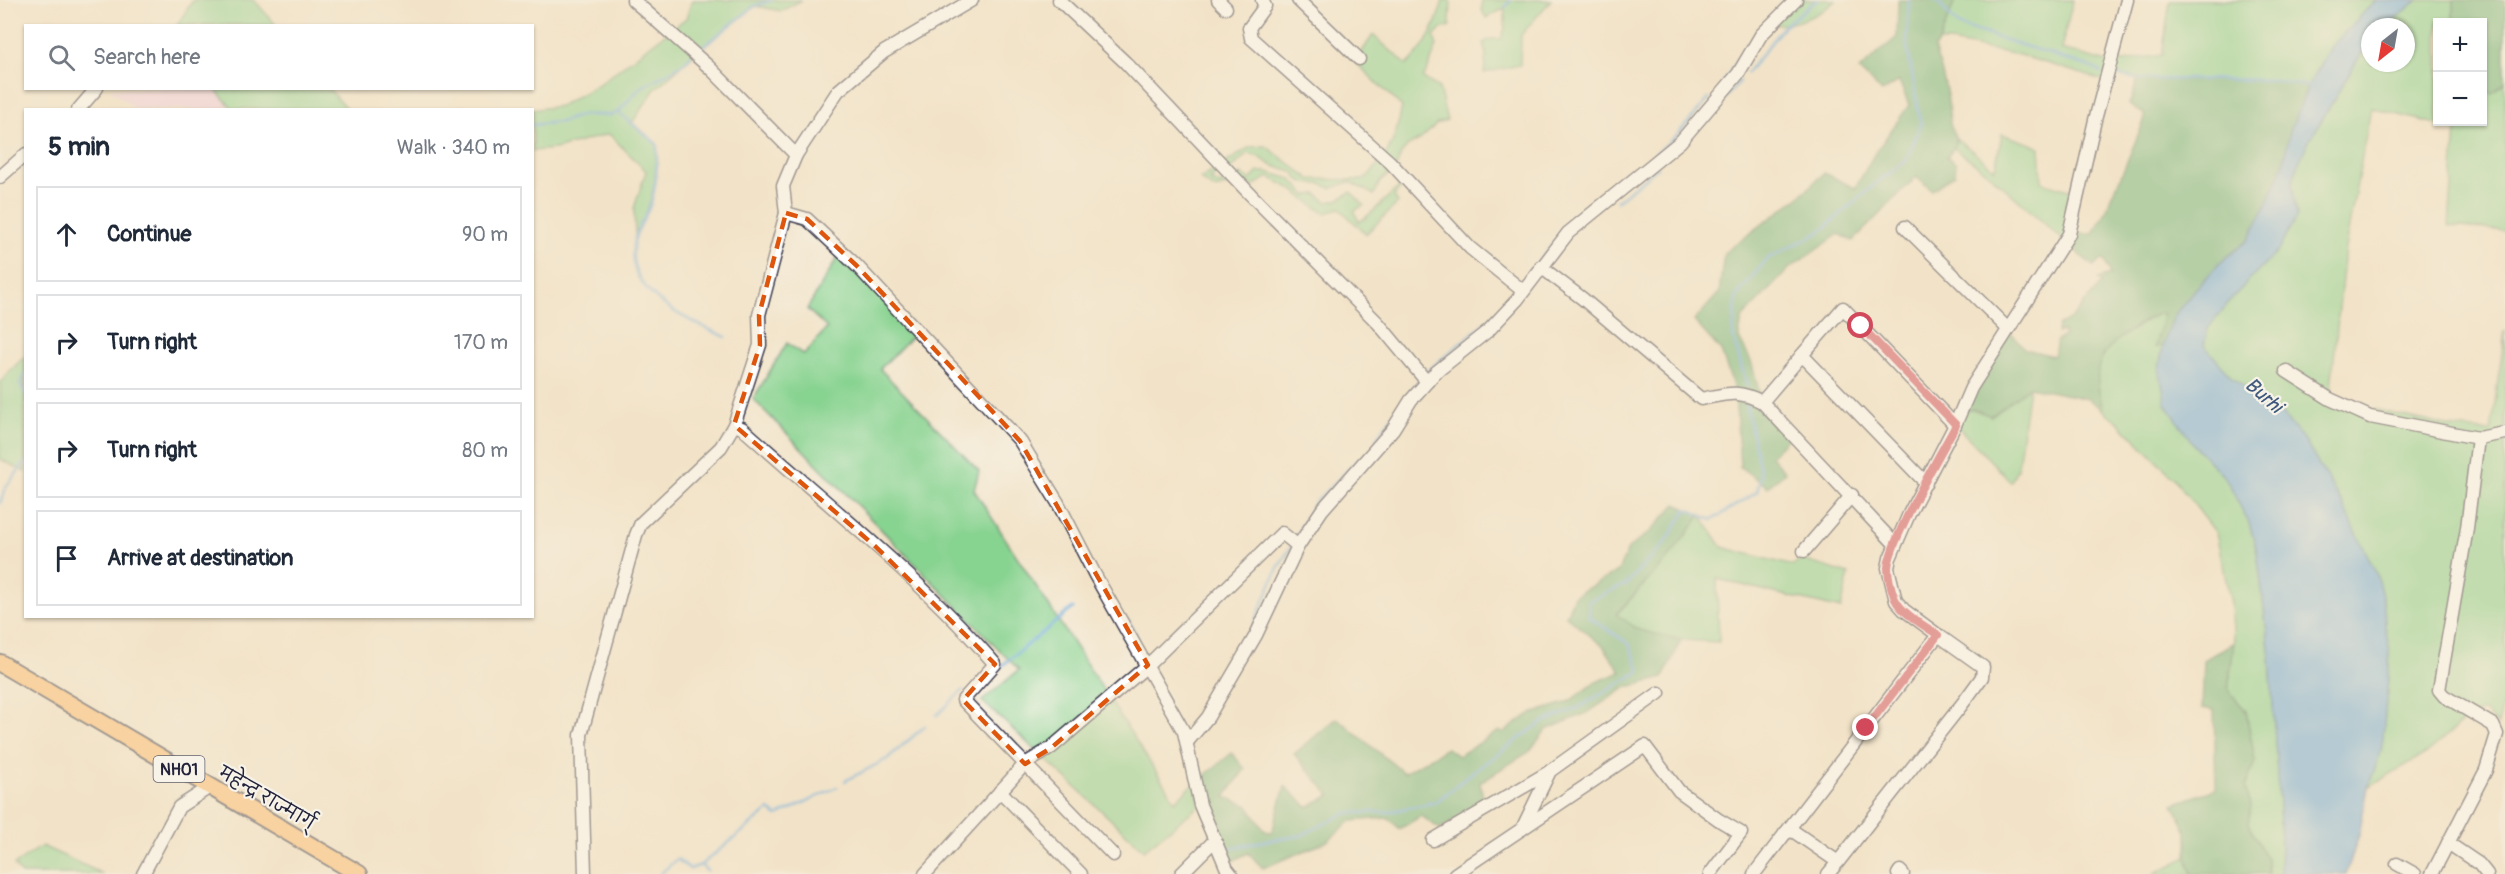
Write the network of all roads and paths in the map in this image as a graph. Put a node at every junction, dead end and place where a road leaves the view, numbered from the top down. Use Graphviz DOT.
graph roads {
  1 [pos="633,0"];
  2 [pos="972,0"];
  3 [pos="1059,0"];
  4 [pos="1262,0"];
  5 [pos="1298,0"];
  6 [pos="1796,0"];
  7 [pos="2127,0"];
  8 [pos="1359,59"];
  9 [pos="95,90"];
  10 [pos="80,108"];
  11 [pos="796,155"];
  12 [pos="24,156"];
  13 [pos="0,177"];
  14 [pos="786,213"];
  15 [pos="1905,227"];
  16 [pos="1541,267"];
  17 [pos="1523,291"];
  18 [pos="2008,329"];
  19 [pos="1802,355"];
  20 [pos="2286,371"];
  21 [pos="1427,382"];
  22 [pos="1762,402"];
  23 [pos="734,425"];
  24 [pos="1956,425"];
  25 [pos="2505,433"];
  26 [pos="2478,438"];
  27 [pos="1926,483"];
  28 [pos="1852,495"];
  29 [pos="1895,544"];
  30 [pos="1298,546"];
  31 [pos="1804,551"];
  32 [pos="1938,635"];
  33 [pos="0,663"];
  34 [pos="1148,665"];
  35 [pos="1659,693"];
  36 [pos="1188,741"];
  37 [pos="1026,764"];
  38 [pos="1550,771"];
  39 [pos="210,787"];
  40 [pos="1000,791"];
  41 [pos="1521,830"];
  42 [pos="1785,833"];
  43 [pos="1215,840"];
  44 [pos="1433,840"];
  45 [pos="2448,843"];
  46 [pos="1113,855"];
  47 [pos="1838,862"];
  48 [pos="2397,864"];
  49 [pos="143,874"];
  50 [pos="359,874"];
  51 [pos="585,874"];
  52 [pos="925,874"];
  53 [pos="1081,874"];
  54 [pos="1181,874"];
  55 [pos="1231,874"];
  56 [pos="1455,874"];
  57 [pos="1710,874"];
  58 [pos="1754,874"];
  59 [pos="1828,874"];
  60 [pos="1898,874"];
  61 [pos="1902,874"];
  62 [pos="2415,874"];
  63 [pos="2432,874"];
  64 [pos="2487,874"];
  1 -- 11 [label="street"];
  2 -- 11 [label="street"];
  3 -- 21 [label="street"];
  4 -- 17 [label="street"];
  5 -- 8 [label="street"];
  6 -- 16 [label="street"];
  7 -- 18 [label="street"];
  9 -- 10 [label="street"];
  11 -- 14 [label="street"];
  12 -- 13 [label="street"];
  14 -- 23 [label="street"];
  14 -- 34 [label="street"];
  15 -- 18 [label="street"];
  16 -- 17 [label="street"];
  16 -- 22 [label="street"];
  17 -- 21 [label="street"];
  18 -- 24 [label="street"];
  19 -- 22 [label="street"];
  19 -- 24 [label="street"];
  19 -- 27 [label="street"];
  20 -- 26 [label="street"];
  21 -- 30 [label="street"];
  22 -- 28 [label="street"];
  23 -- 37 [label="street"];
  23 -- 51 [label="street"];
  24 -- 27 [label="street"];
  25 -- 26 [label="street"];
  26 -- 45 [label="street"];
  27 -- 29 [label="street"];
  28 -- 29 [label="street"];
  28 -- 31 [label="street"];
  29 -- 32 [label="street"];
  30 -- 34 [label="street"];
  30 -- 36 [label="street"];
  32 -- 42 [label="street"];
  32 -- 47 [label="street"];
  33 -- 39 [label="highway, महेन्द्र राज्मार्ग् / NH01"];
  34 -- 36 [label="street"];
  34 -- 37 [label="street"];
  35 -- 38 [label="street"];
  36 -- 43 [label="street"];
  37 -- 40 [label="street"];
  37 -- 46 [label="street"];
  38 -- 41 [label="street"];
  38 -- 44 [label="street"];
  39 -- 49 [label="street"];
  39 -- 50 [label="highway, महेन्द्र राज्मार्ग् / NH01"];
  40 -- 52 [label="street"];
  40 -- 53 [label="street"];
  41 -- 56 [label="street"];
  41 -- 57 [label="street"];
  42 -- 47 [label="street"];
  42 -- 58 [label="street"];
  43 -- 54 [label="street"];
  43 -- 55 [label="street"];
  45 -- 63 [label="street"];
  45 -- 64 [label="street"];
  47 -- 59 [label="street"];
  48 -- 62 [label="street"];
  60 -- 61 [label="street"];
}
